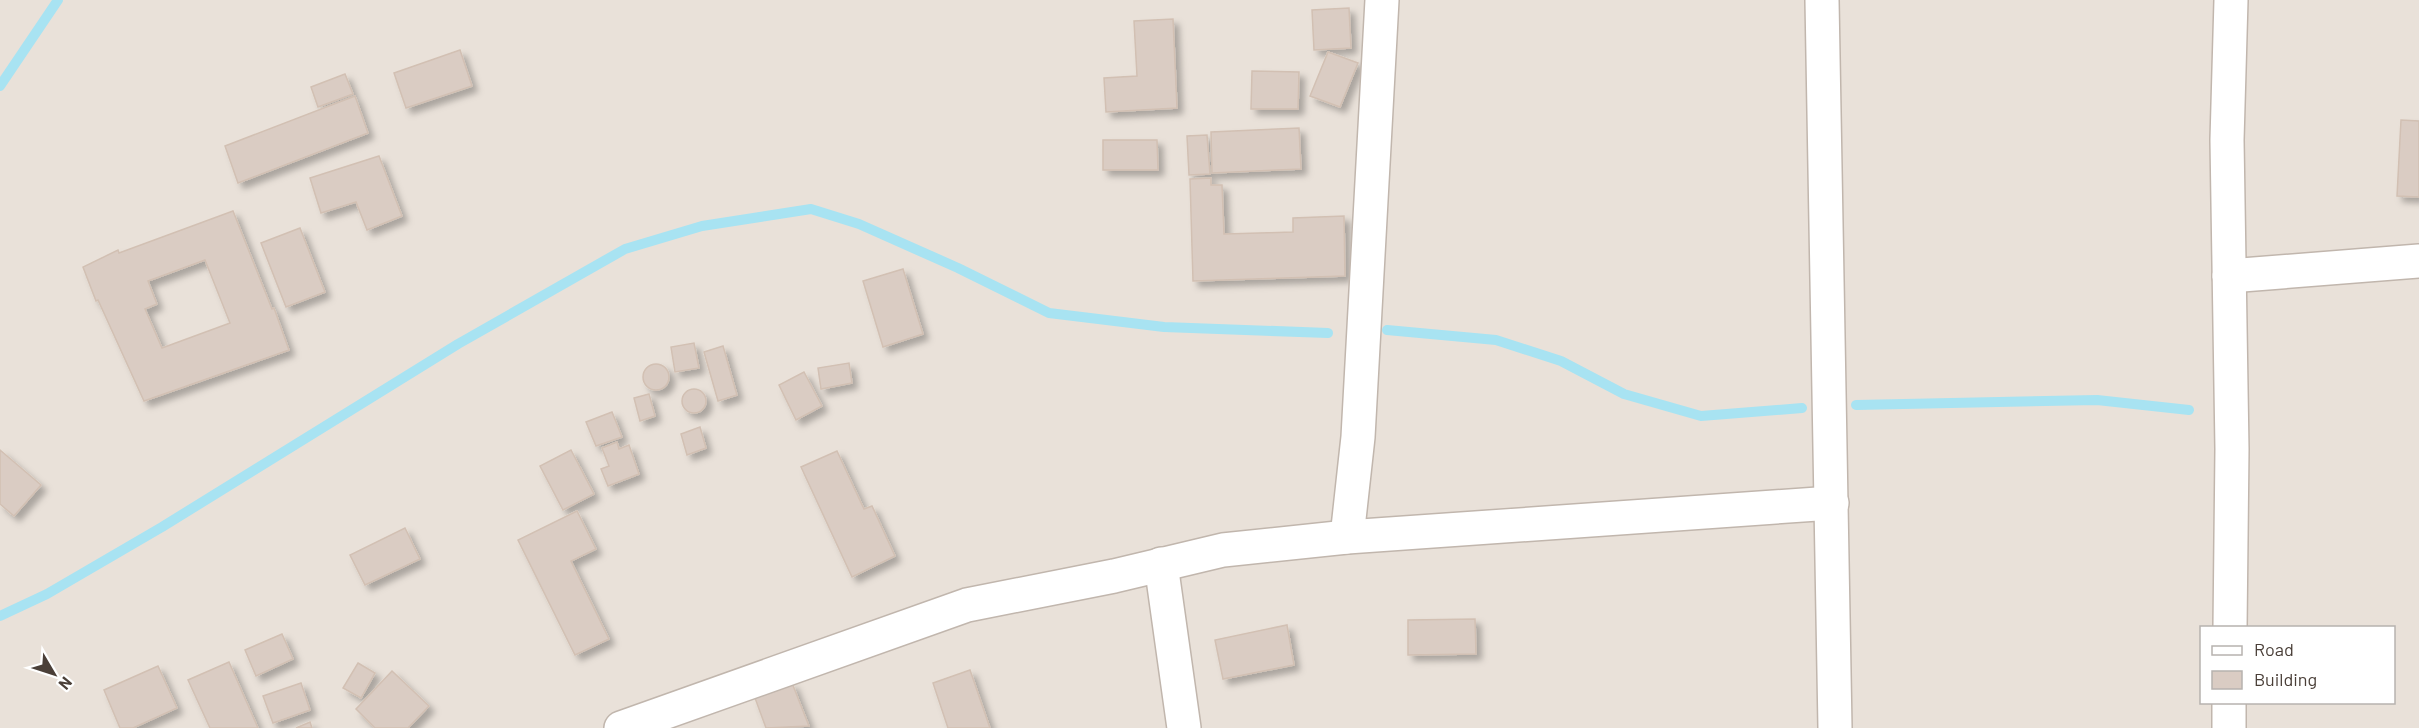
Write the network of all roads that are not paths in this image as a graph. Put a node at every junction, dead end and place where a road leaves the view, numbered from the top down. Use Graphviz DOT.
graph roads {
  1 [pos="1382,0"];
  2 [pos="1822,0"];
  3 [pos="2231,0"];
  4 [pos="2419,261"];
  5 [pos="2229,276"];
  6 [pos="1832,503"];
  7 [pos="1347,537"];
  8 [pos="1161,564"];
  9 [pos="2230,626"];
  10 [pos="2229,704"];
  11 [pos="621,728"];
  12 [pos="1184,728"];
  13 [pos="1835,728"];
  14 [pos="2229,728"];
  1 -- 7 [label="street"];
  2 -- 6 [label="street"];
  3 -- 5 [label="street"];
  4 -- 5 [label="street"];
  5 -- 9 [label="street"];
  6 -- 7 [label="street"];
  6 -- 13 [label="street"];
  7 -- 8 [label="street"];
  8 -- 11 [label="street"];
  8 -- 12 [label="street"];
  10 -- 14 [label="street"];
}
